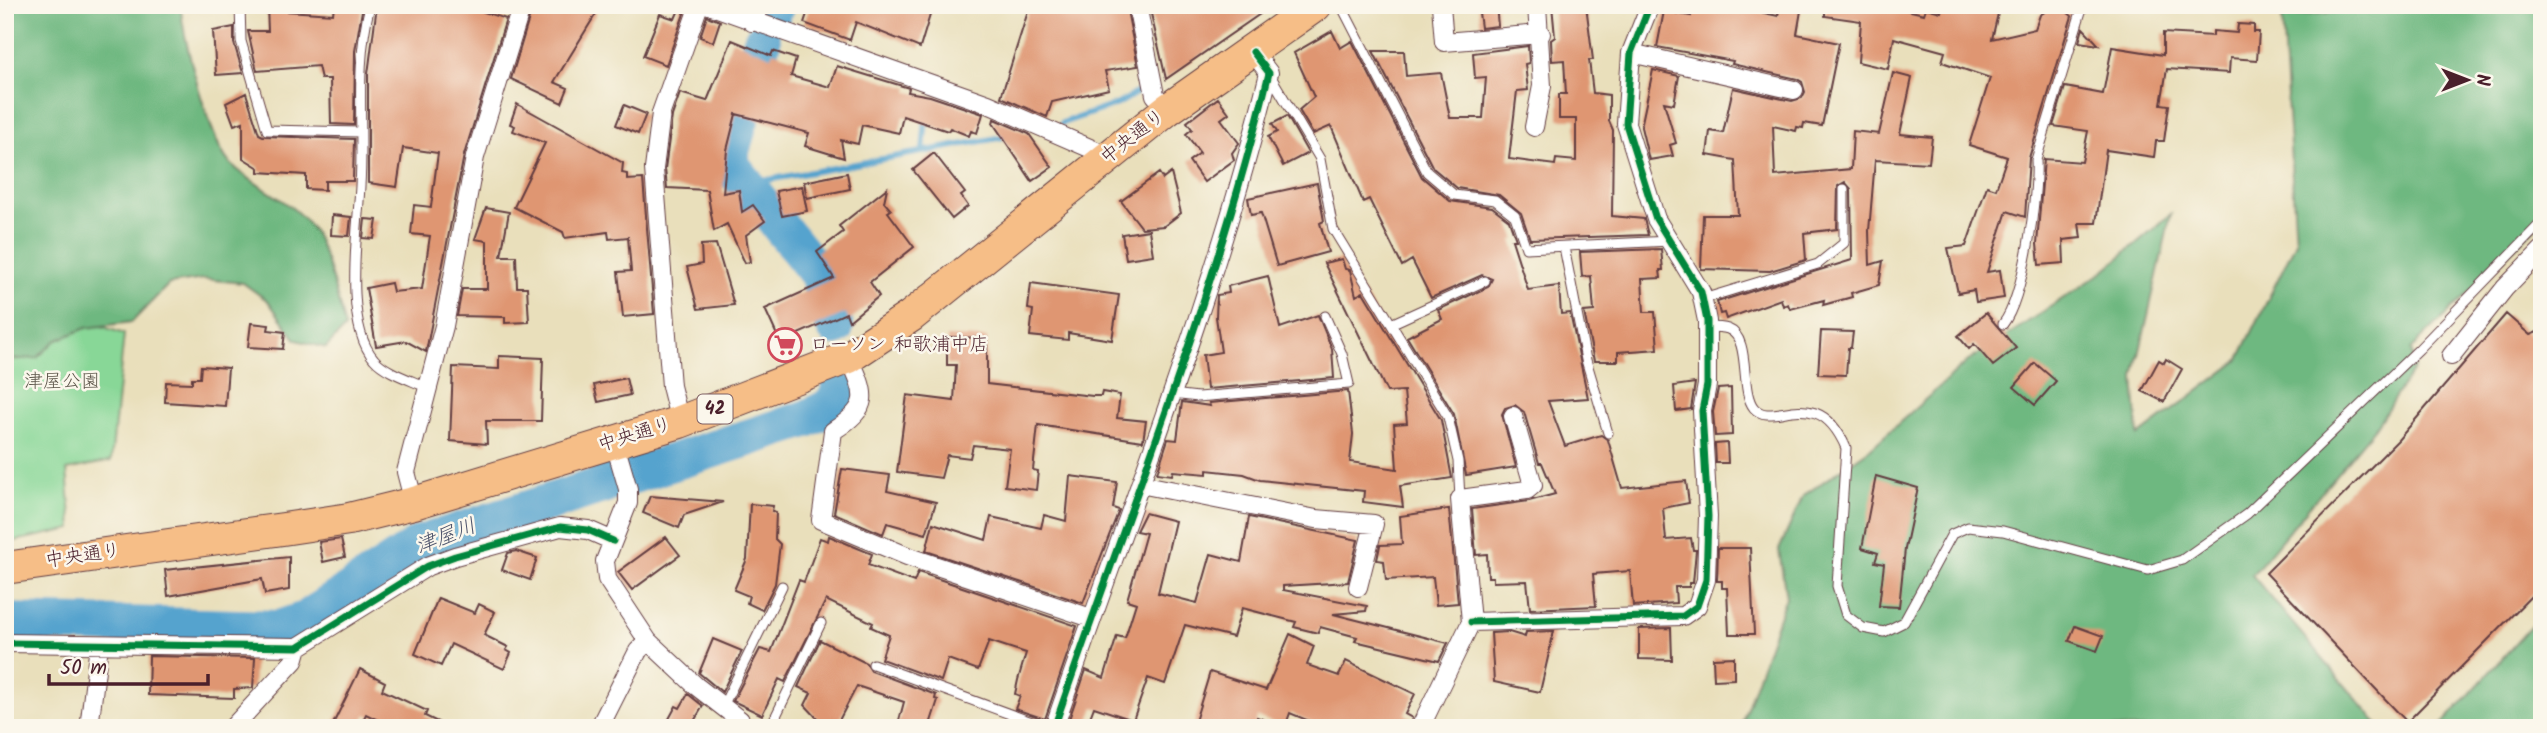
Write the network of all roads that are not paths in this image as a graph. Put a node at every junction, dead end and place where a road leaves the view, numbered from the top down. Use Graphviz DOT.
graph roads {
  1 [pos="240,5"];
  2 [pos="370,5"];
  3 [pos="522,5"];
  4 [pos="699,5"];
  5 [pos="709,5"];
  6 [pos="1137,5"];
  7 [pos="1317,5"];
  8 [pos="1341,5"];
  9 [pos="1441,5"];
  10 [pos="1538,5"];
  11 [pos="1650,5"];
  12 [pos="2083,5"];
  13 [pos="756,13"];
  14 [pos="1541,34"];
  15 [pos="1631,53"];
  16 [pos="1261,62"];
  17 [pos="1794,90"];
  18 [pos="1167,110"];
  19 [pos="1534,127"];
  20 [pos="360,132"];
  21 [pos="1108,156"];
  22 [pos="1844,189"];
  23 [pos="2542,222"];
  24 [pos="1670,241"];
  25 [pos="1564,247"];
  26 [pos="2542,250"];
  27 [pos="1485,281"];
  28 [pos="1703,299"];
  29 [pos="1325,316"];
  30 [pos="1393,323"];
  31 [pos="2003,324"];
  32 [pos="1707,327"];
  33 [pos="2451,356"];
  34 [pos="849,357"];
  35 [pos="426,387"];
  36 [pos="1172,394"];
  37 [pos="1513,416"];
  38 [pos="680,422"];
  39 [pos="1608,433"];
  40 [pos="617,454"];
  41 [pos="1140,484"];
  42 [pos="1460,499"];
  43 [pos="414,503"];
  44 [pos="613,541"];
  45 [pos="5,568"];
  46 [pos="782,586"];
  47 [pos="1358,587"];
  48 [pos="1091,618"];
  49 [pos="1471,622"];
  50 [pos="821,623"];
  51 [pos="648,641"];
  52 [pos="5,643"];
  53 [pos="99,645"];
  54 [pos="298,647"];
  55 [pos="873,664"];
  56 [pos="723,706"];
  57 [pos="89,728"];
  58 [pos="232,728"];
  59 [pos="599,728"];
  60 [pos="744,728"];
  61 [pos="770,728"];
  62 [pos="1048,728"];
  63 [pos="1054,728"];
  64 [pos="1420,728"];
  1 -- 20 [label="lane"];
  2 -- 20 [label="lane"];
  3 -- 35 [label="street"];
  4 -- 38 [label="street"];
  5 -- 13 [label="street"];
  6 -- 18 [label="street"];
  7 -- 16 [label="highway, 中央通り / 42"];
  8 -- 25 [label="lane"];
  9 -- 14 [label="street"];
  10 -- 14 [label="street"];
  11 -- 15 [label="street"];
  12 -- 31 [label="lane"];
  13 -- 21 [label="street"];
  14 -- 19 [label="street"];
  15 -- 17 [label="street"];
  15 -- 24 [label="street"];
  16 -- 18 [label="highway, 中央通り / 42"];
  16 -- 30 [label="lane"];
  16 -- 36 [label="street"];
  18 -- 21 [label="highway, 中央通り / 42"];
  20 -- 35 [label="lane"];
  21 -- 34 [label="highway, 中央通り / 42"];
  22 -- 28 [label="lane"];
  23 -- 32 [label="lane"];
  24 -- 25 [label="lane"];
  24 -- 28 [label="street"];
  25 -- 39 [label="lane"];
  26 -- 33 [label="street"];
  27 -- 30 [label="lane"];
  28 -- 32 [label="street"];
  29 -- 36 [label="lane"];
  30 -- 42 [label="lane"];
  32 -- 49 [label="street"];
  34 -- 38 [label="highway, 中央通り / 42"];
  34 -- 48 [label="street"];
  35 -- 43 [label="street"];
  36 -- 41 [label="street"];
  37 -- 42 [label="street"];
  38 -- 40 [label="highway, 中央通り / 42"];
  40 -- 43 [label="highway, 中央通り / 42"];
  40 -- 44 [label="street"];
  41 -- 47 [label="street"];
  41 -- 48 [label="street"];
  42 -- 49 [label="street"];
  43 -- 45 [label="highway, 中央通り / 42"];
  44 -- 51 [label="street"];
  44 -- 54 [label="street"];
  46 -- 56 [label="lane"];
  48 -- 63 [label="street"];
  49 -- 64 [label="street"];
  50 -- 61 [label="lane"];
  51 -- 56 [label="street"];
  51 -- 59 [label="street"];
  52 -- 53 [label="street"];
  53 -- 54 [label="street"];
  53 -- 57 [label="street"];
  54 -- 58 [label="street"];
  55 -- 62 [label="lane"];
  56 -- 60 [label="street"];
}
